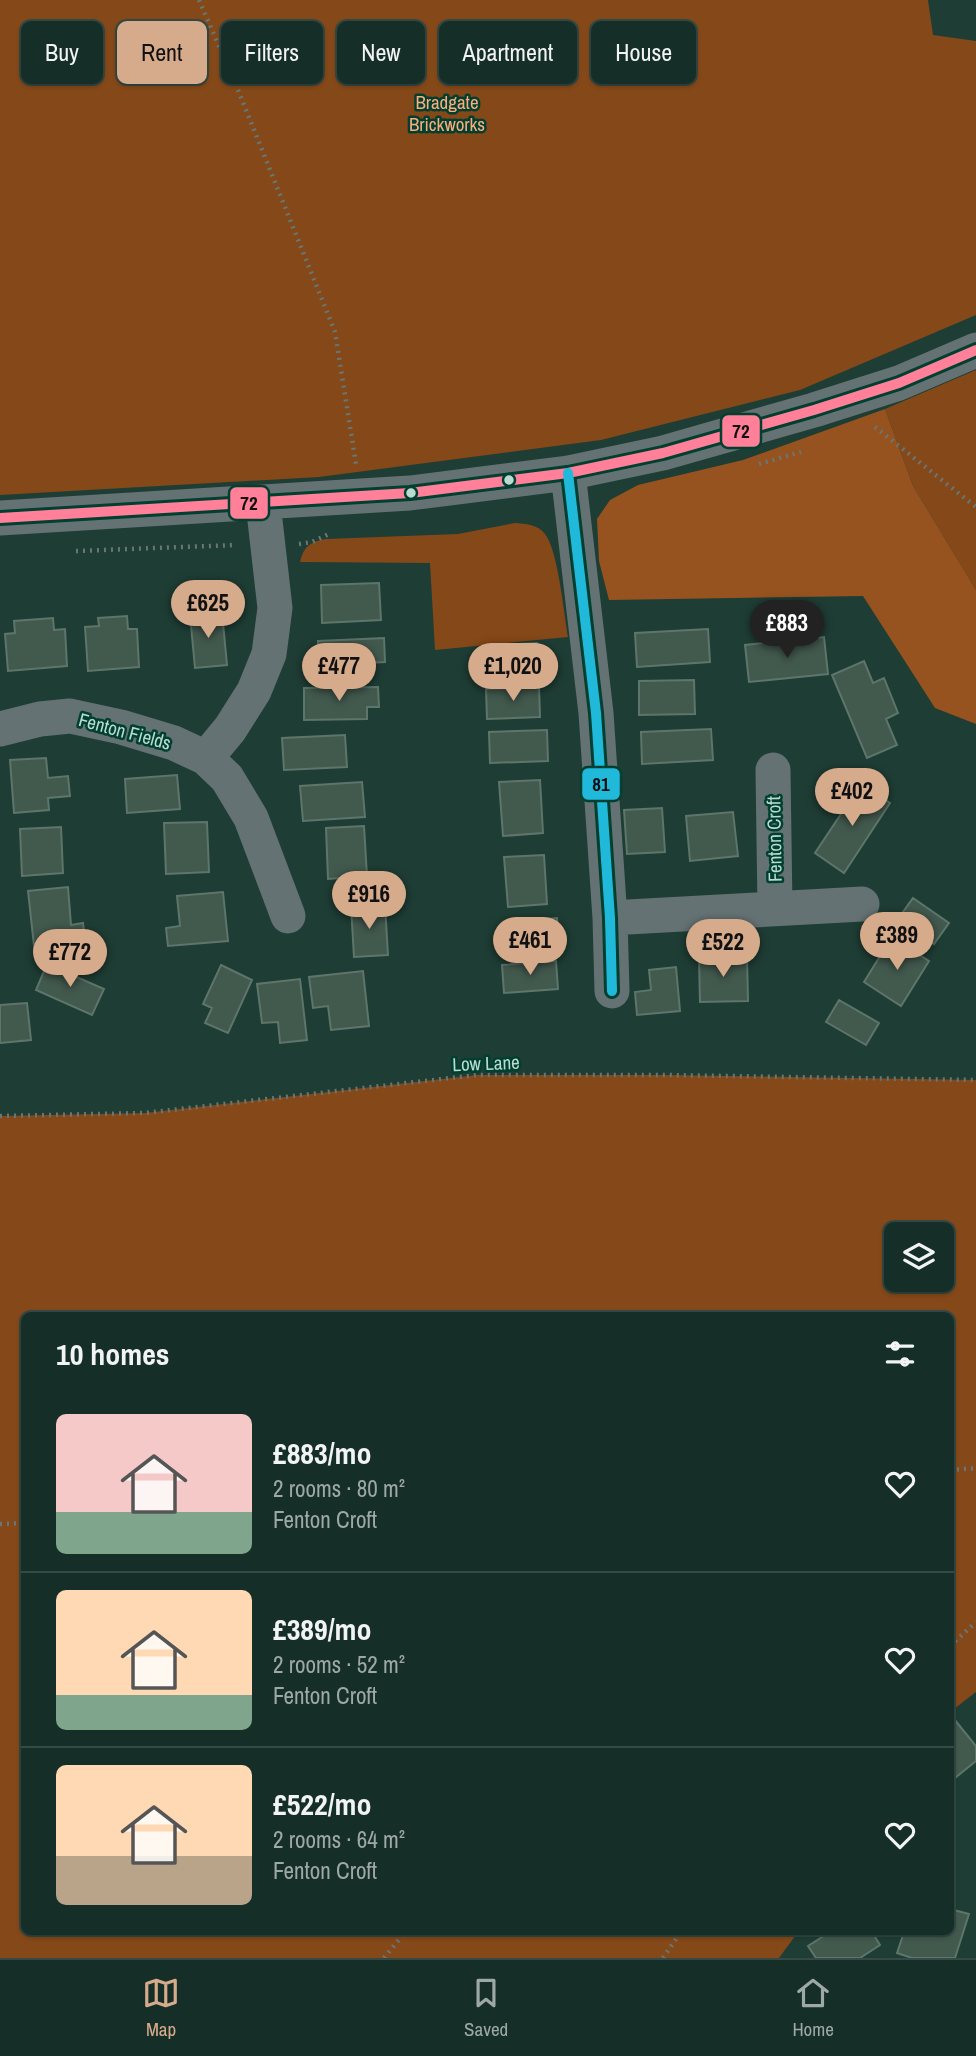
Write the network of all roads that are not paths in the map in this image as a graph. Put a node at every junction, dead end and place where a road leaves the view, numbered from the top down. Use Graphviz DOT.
graph roads {
  1 [pos="976,350"];
  2 [pos="568,473"];
  3 [pos="263,503"];
  4 [pos="0,519"];
  5 [pos="0,729"];
  6 [pos="206,758"];
  7 [pos="773,770"];
  8 [pos="862,904"];
  9 [pos="775,908"];
  10 [pos="288,916"];
  11 [pos="610,918"];
  12 [pos="612,991"];
  1 -- 2 [label="street"];
  2 -- 3 [label="street"];
  2 -- 11 [label="street"];
  3 -- 4 [label="street"];
  3 -- 6 [label="street"];
  5 -- 6 [label="street, Fenton Fields"];
  6 -- 10 [label="street, Fenton Fields"];
  7 -- 9 [label="street, Fenton Croft"];
  8 -- 9 [label="street, Fenton Croft"];
  9 -- 11 [label="street, Fenton Croft"];
  11 -- 12 [label="street"];
}
